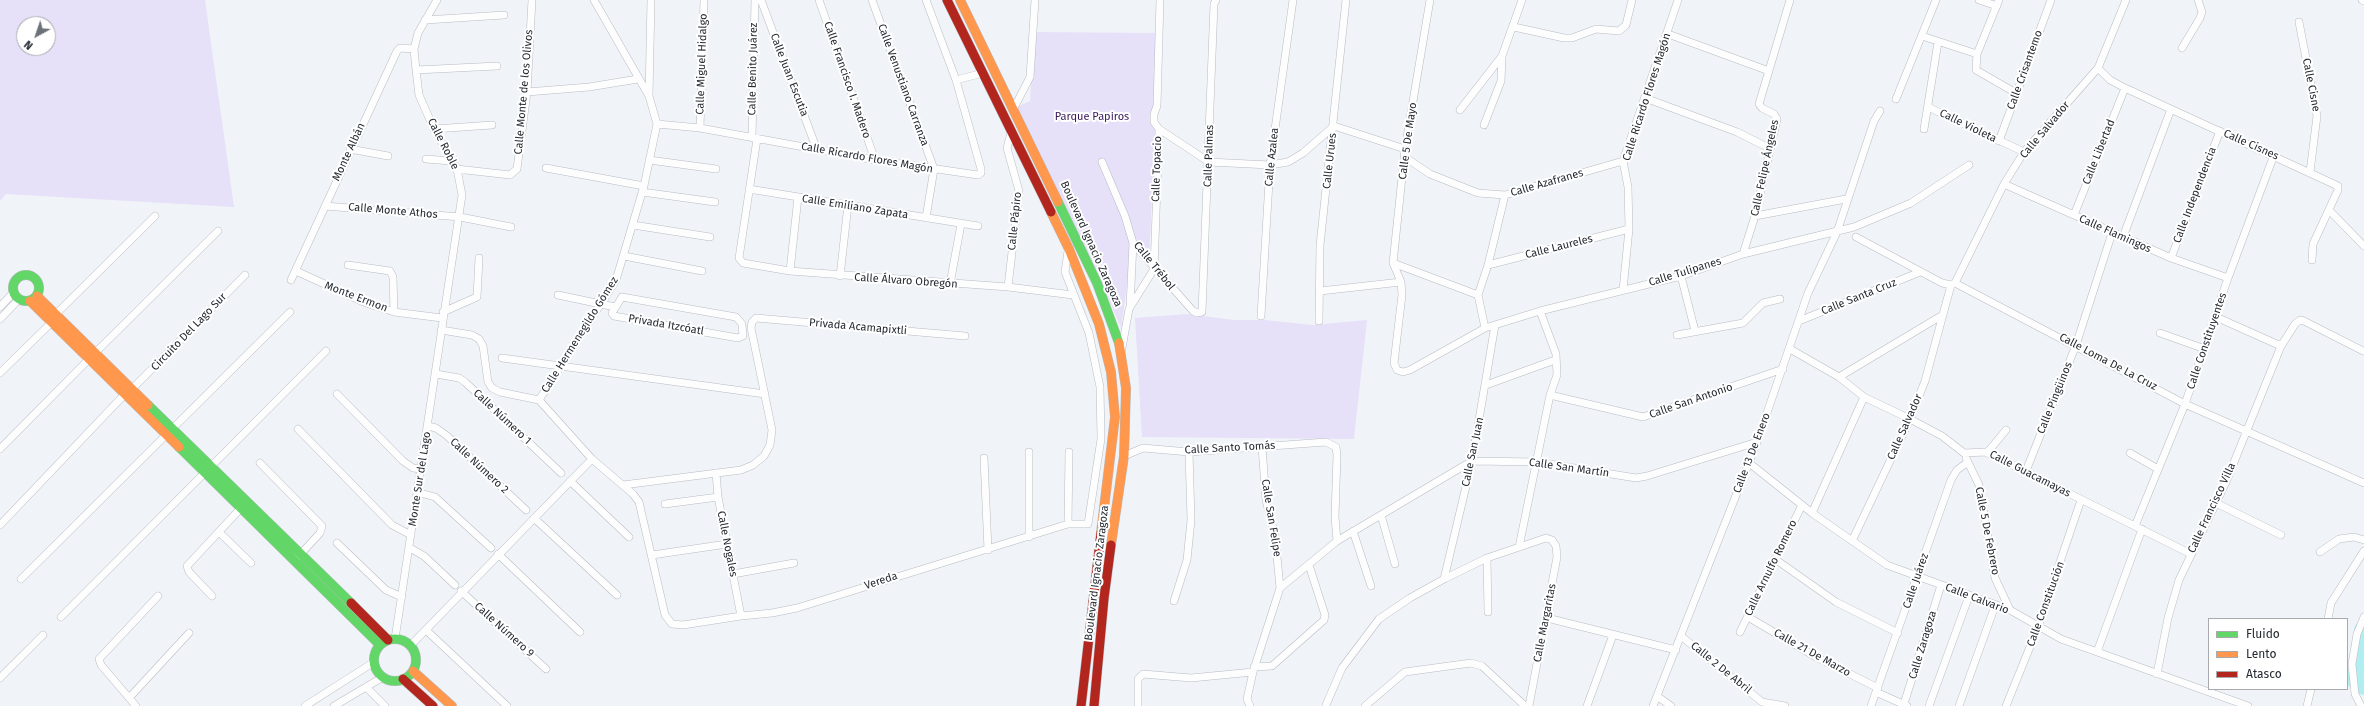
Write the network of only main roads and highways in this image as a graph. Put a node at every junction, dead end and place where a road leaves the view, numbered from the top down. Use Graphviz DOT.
graph roads {
  1 [pos="947,0"];
  2 [pos="960,0"];
  3 [pos="34,298"];
  4 [pos="208,470"];
  5 [pos="298,558"];
  6 [pos="388,641"];
  7 [pos="414,671"];
  8 [pos="403,680"];
  9 [pos="433,706"];
  10 [pos="452,706"];
  11 [pos="1081,706"];
  12 [pos="1094,706"];
  1 -- 11 [label="main road, Boulevard Ignacio Zaragoza"];
  2 -- 12 [label="main road, Boulevard Ignacio Zaragoza"];
  3 -- 3 [label="main road"];
  3 -- 4 [label="main road"];
  4 -- 5 [label="main road"];
  4 -- 5 [label="main road"];
  5 -- 6 [label="main road"];
  6 -- 7 [label="main road"];
  6 -- 8 [label="main road"];
  7 -- 8 [label="main road"];
  7 -- 10 [label="main road"];
  8 -- 9 [label="main road"];
}
